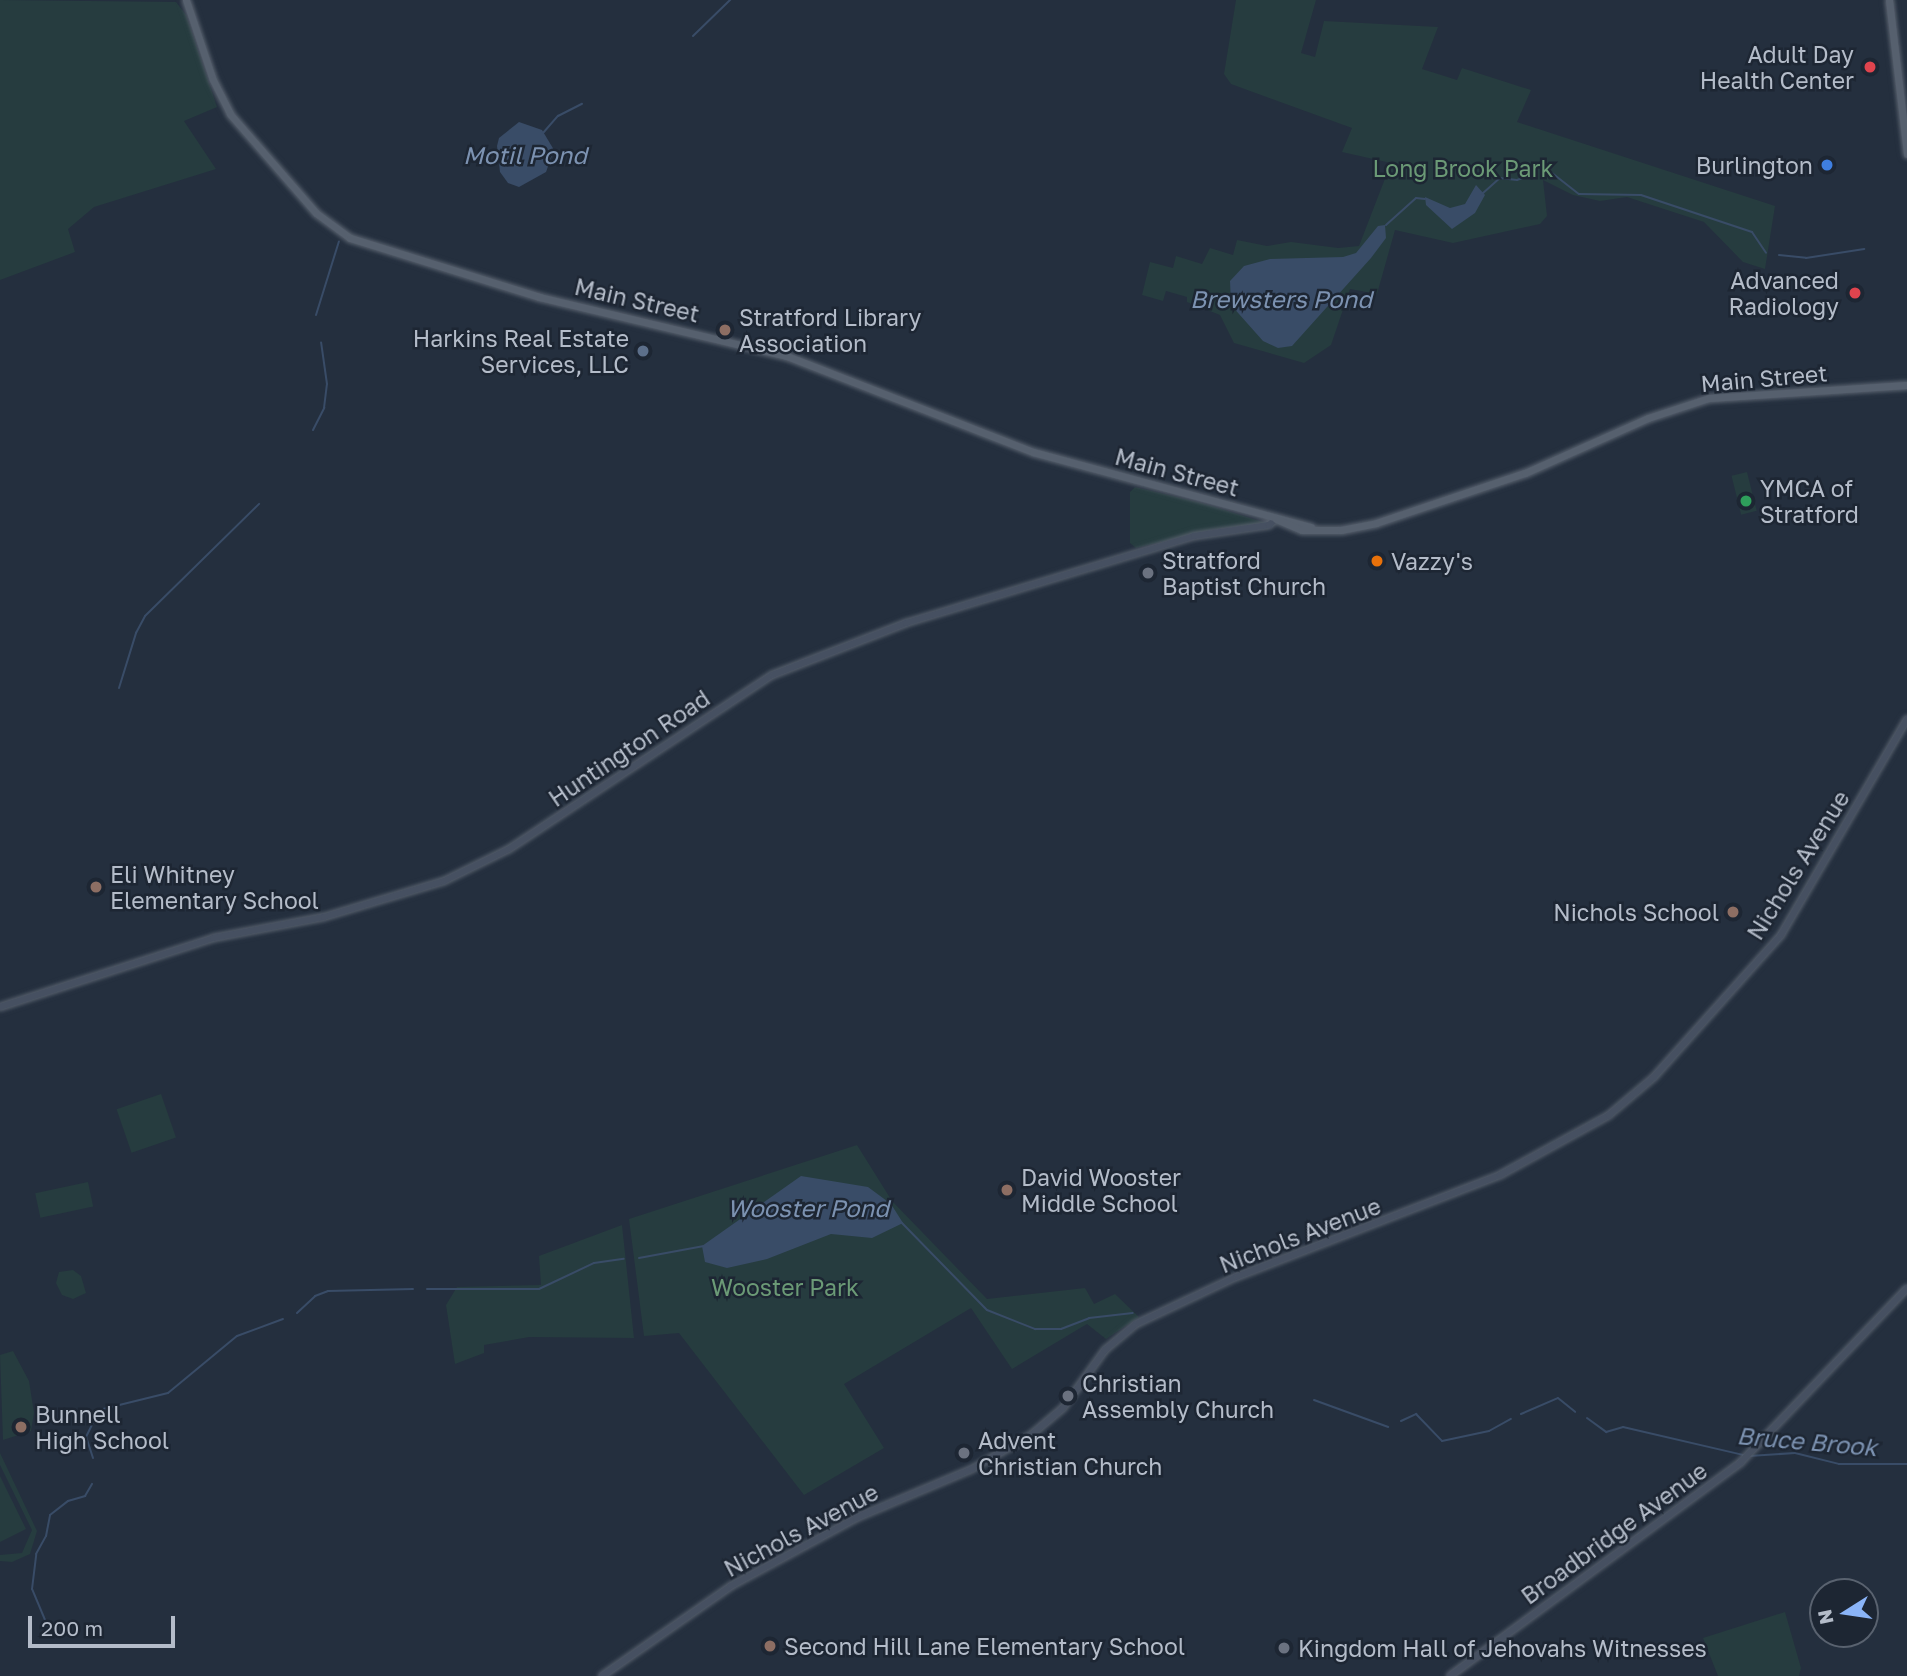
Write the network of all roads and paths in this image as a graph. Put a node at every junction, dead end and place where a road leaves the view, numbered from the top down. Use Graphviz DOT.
graph roads {
  1 [pos="186,0"];
  2 [pos="1889,3"];
  3 [pos="1907,154"];
  4 [pos="1907,385"];
  5 [pos="1276,519"];
  6 [pos="1907,719"];
  7 [pos="0,1007"];
  8 [pos="1907,1289"];
  9 [pos="602,1676"];
  10 [pos="1450,1676"];
  1 -- 5 [label="main road, Main Street"];
  2 -- 3 [label="main road"];
  4 -- 5 [label="main road, Main Street"];
  5 -- 7 [label="main road, Huntington Road"];
  6 -- 9 [label="main road, Nichols Avenue"];
  8 -- 10 [label="main road, Broadbridge Avenue"];
}
